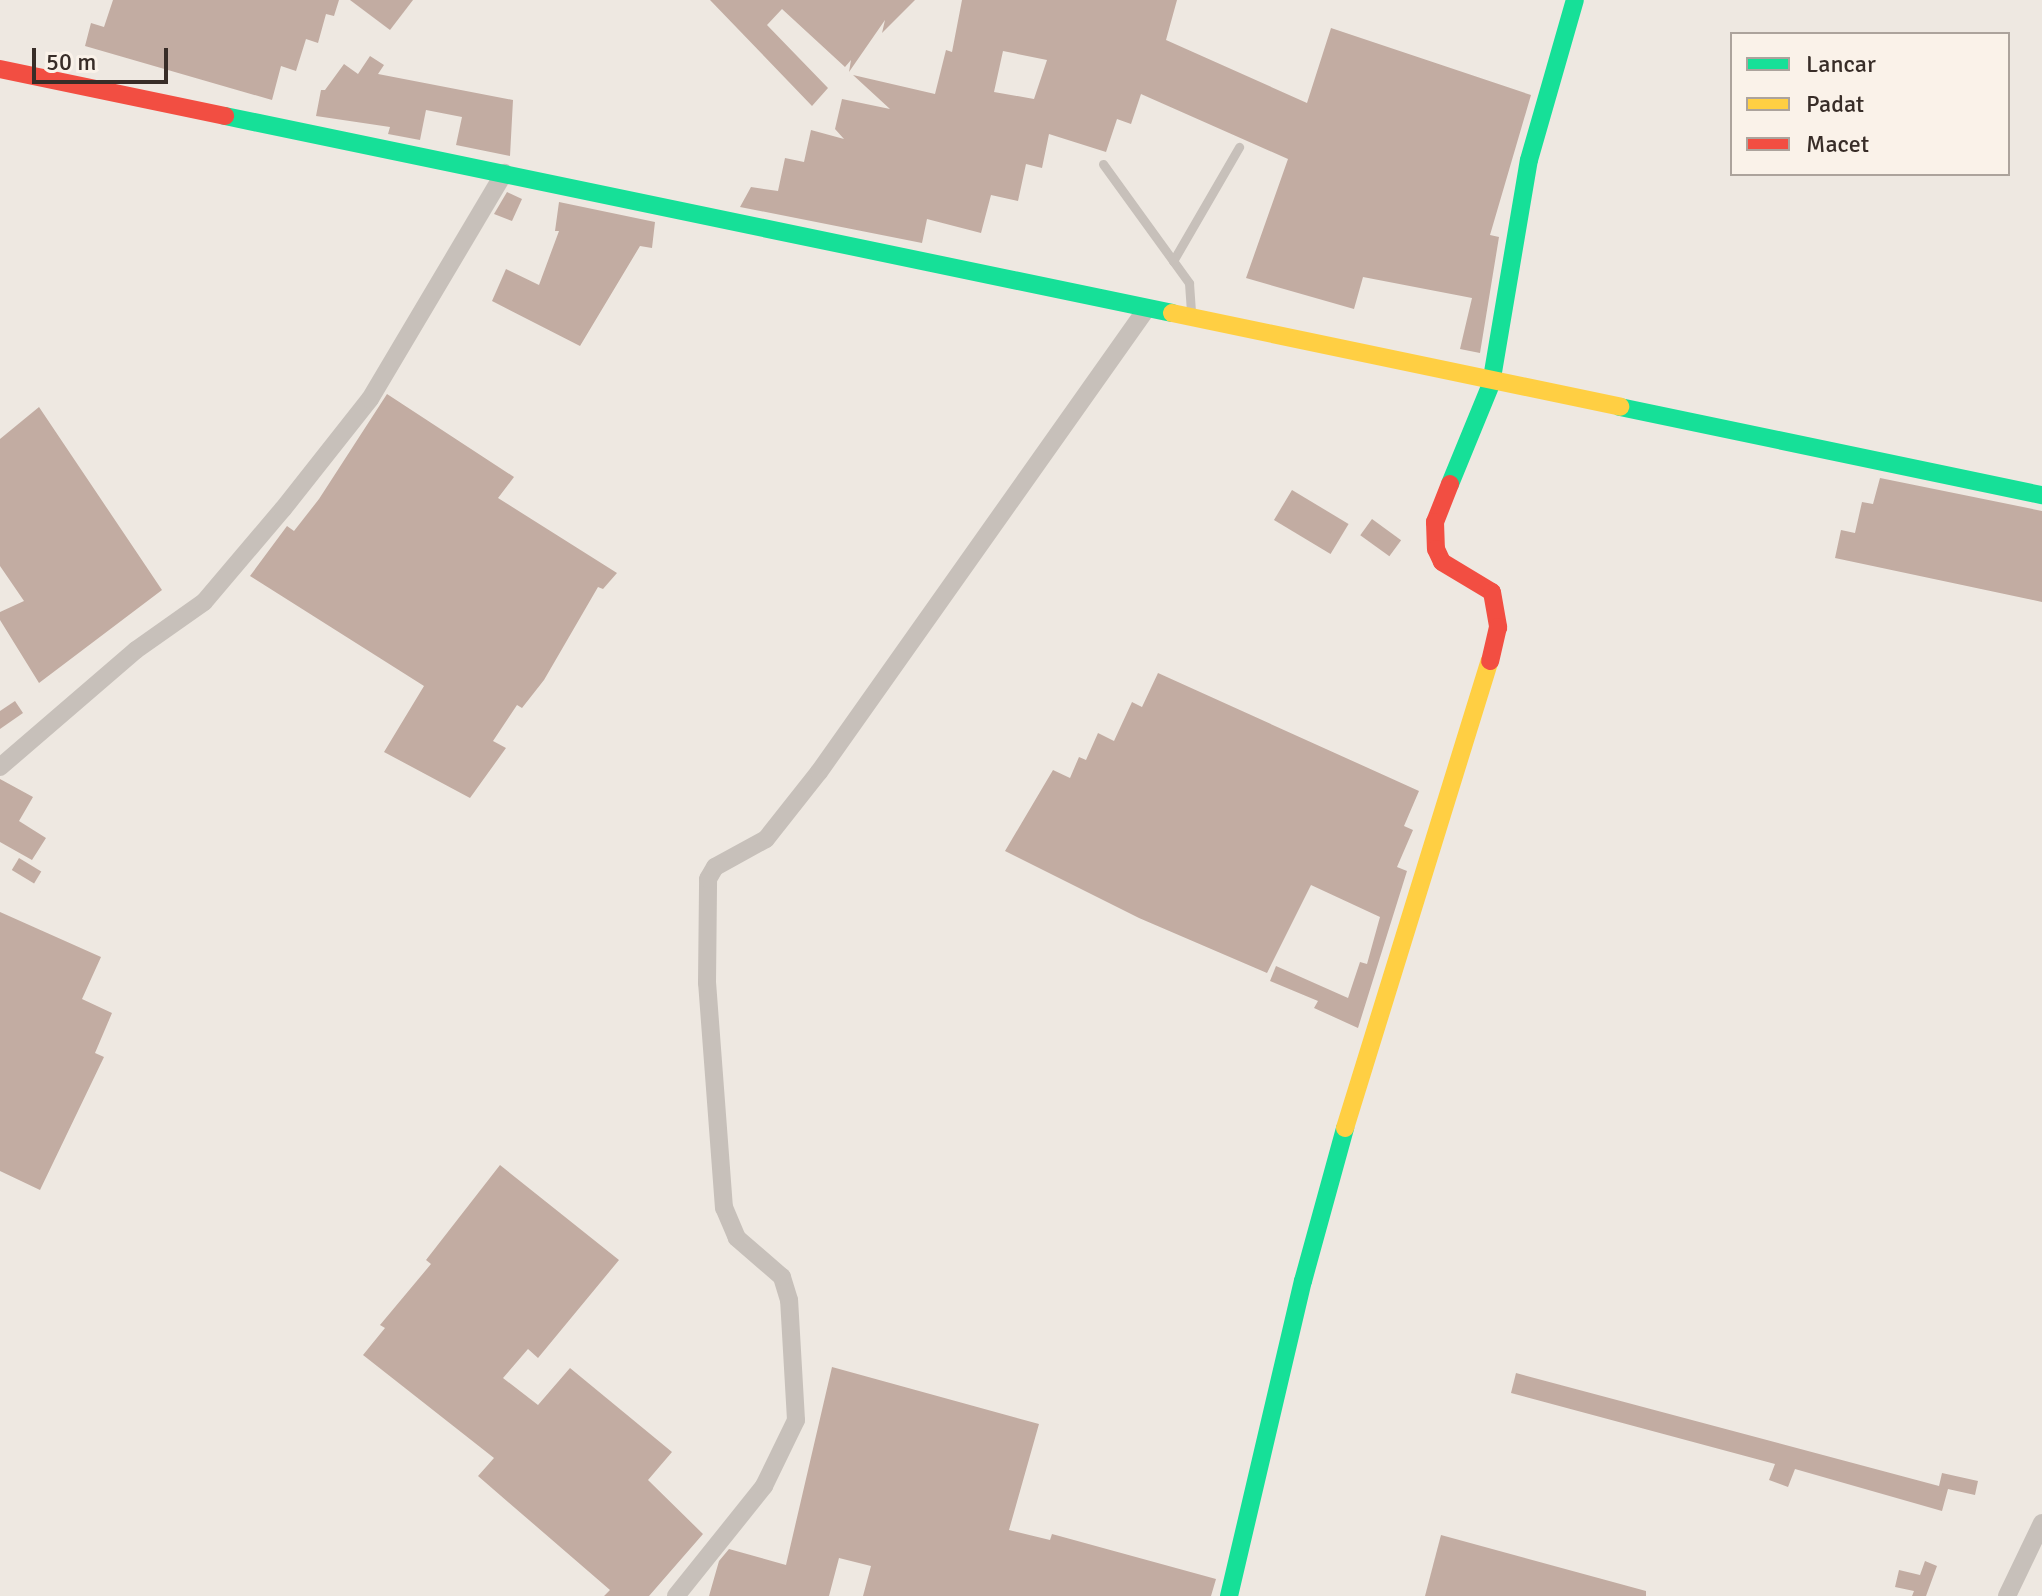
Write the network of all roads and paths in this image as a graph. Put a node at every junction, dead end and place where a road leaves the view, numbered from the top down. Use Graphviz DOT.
graph roads {
  1 [pos="1575,0"];
  2 [pos="0,69"];
  3 [pos="1239,147"];
  4 [pos="1103,164"];
  5 [pos="504,173"];
  6 [pos="1173,261"];
  7 [pos="1147,308"];
  8 [pos="1190,317"];
  9 [pos="1491,384"];
  10 [pos="2042,495"];
  11 [pos="0,767"];
  12 [pos="2042,1523"];
  13 [pos="676,1596"];
  14 [pos="1229,1596"];
  15 [pos="2007,1596"];
  1 -- 9 [label="street"];
  2 -- 5 [label="street"];
  3 -- 6 [label="lane"];
  4 -- 6 [label="lane"];
  5 -- 7 [label="street"];
  5 -- 11 [label="street"];
  6 -- 8 [label="lane"];
  7 -- 8 [label="street"];
  7 -- 13 [label="street"];
  8 -- 9 [label="street"];
  9 -- 10 [label="street"];
  9 -- 14 [label="street"];
  12 -- 15 [label="street"];
}
